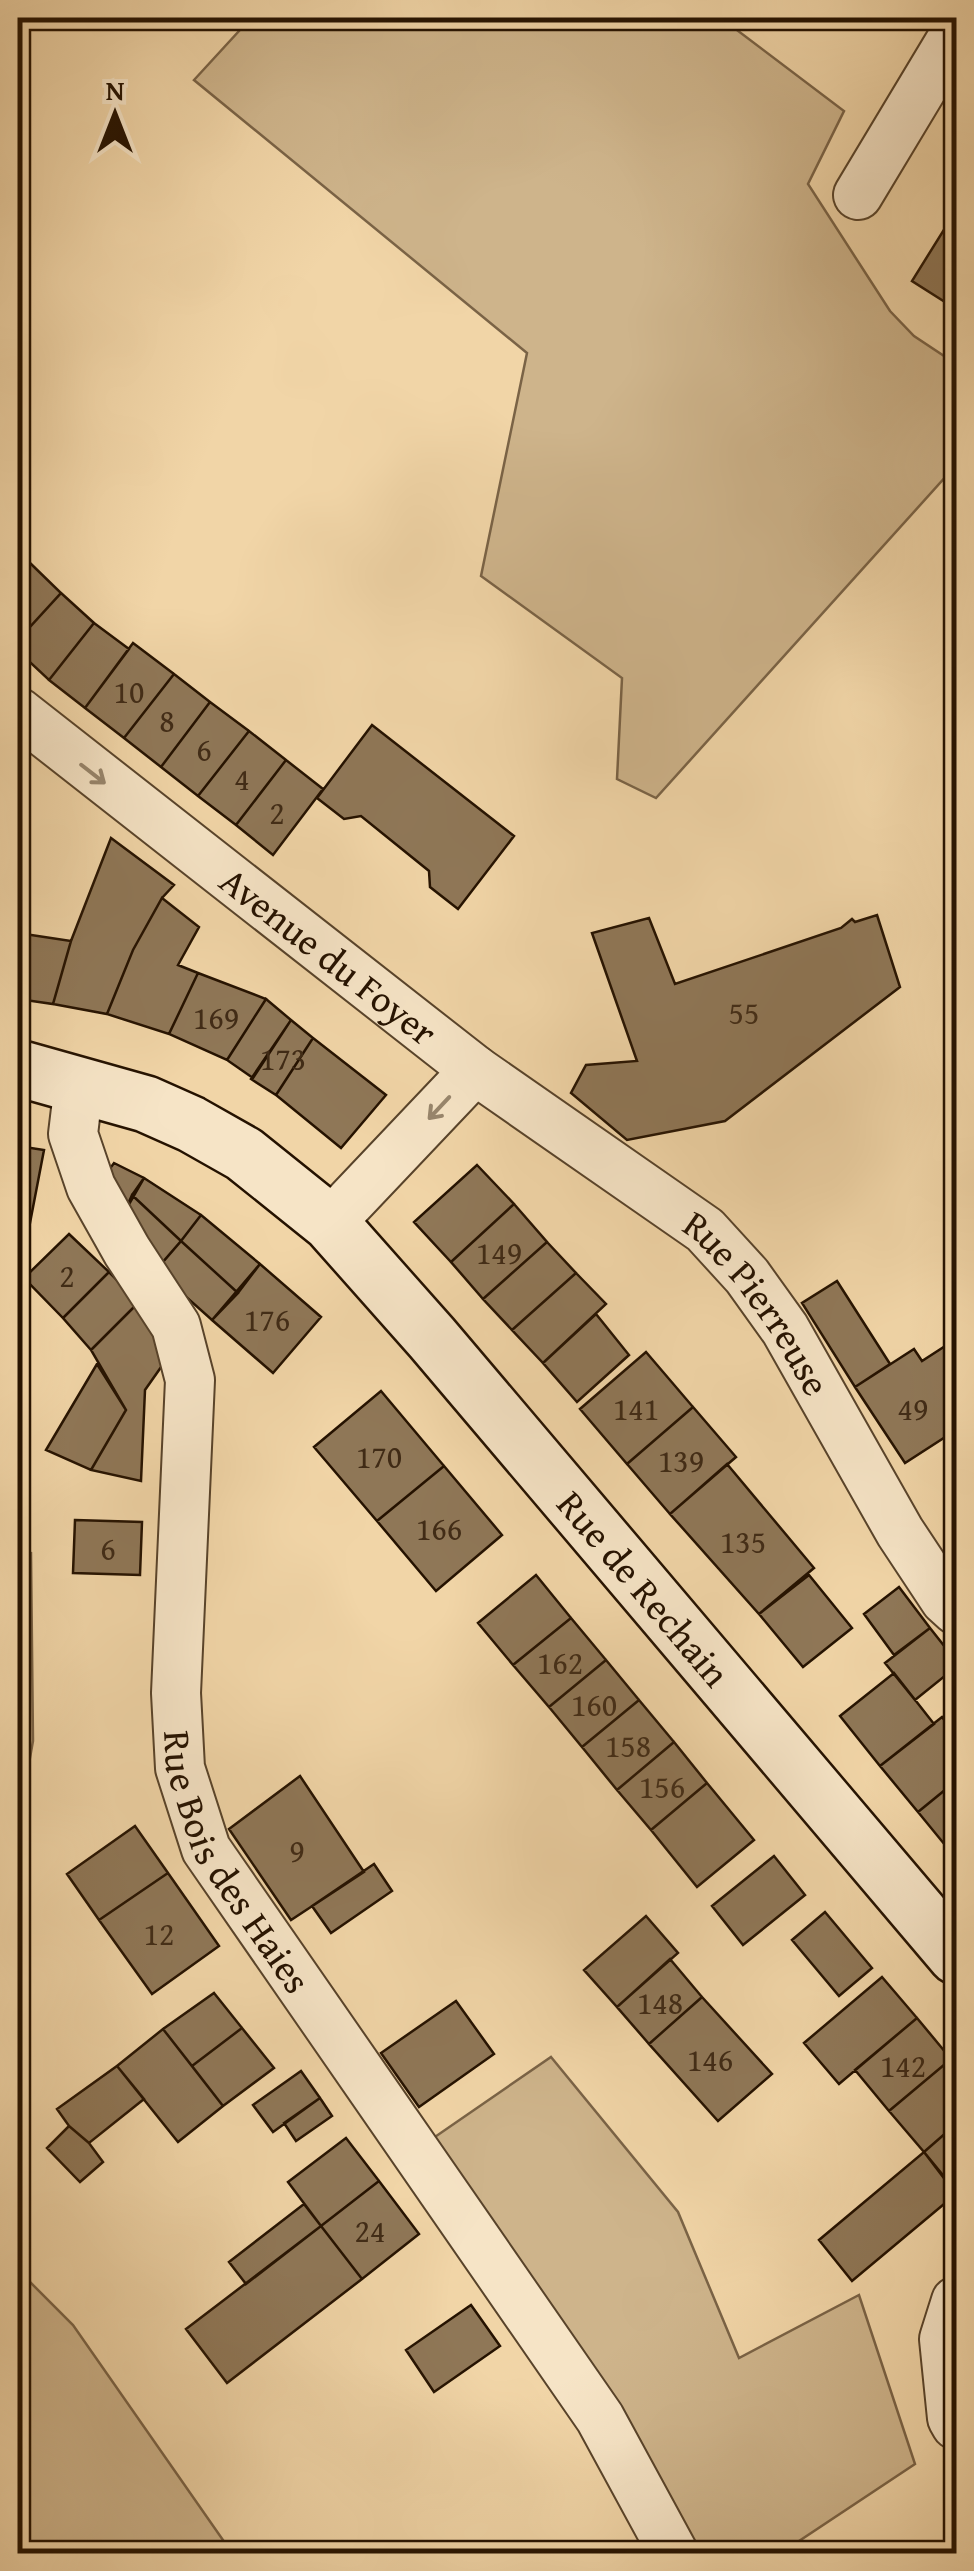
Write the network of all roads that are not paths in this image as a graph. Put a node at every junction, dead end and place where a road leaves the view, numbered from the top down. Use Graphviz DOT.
graph roads {
  1 [pos="956,32"];
  2 [pos="858,195"];
  3 [pos="18,712"];
  4 [pos="18,1068"];
  5 [pos="475,1070"];
  6 [pos="80,1084"];
  7 [pos="330,1223"];
  8 [pos="956,1610"];
  9 [pos="956,1956"];
  10 [pos="956,2301"];
  11 [pos="956,2425"];
  12 [pos="674,2554"];
  1 -- 2 [label="street"];
  3 -- 5 [label="street, Avenue du Foyer, one-way"];
  4 -- 6 [label="main road, Rue de Rechain"];
  5 -- 7 [label="street, Avenue du Foyer, one-way"];
  5 -- 8 [label="street, Rue Pierreuse"];
  6 -- 7 [label="main road, Rue de Rechain"];
  6 -- 12 [label="street, Rue Bois des Haies"];
  7 -- 9 [label="main road, Rue de Rechain"];
  10 -- 11 [label="street"];
}
